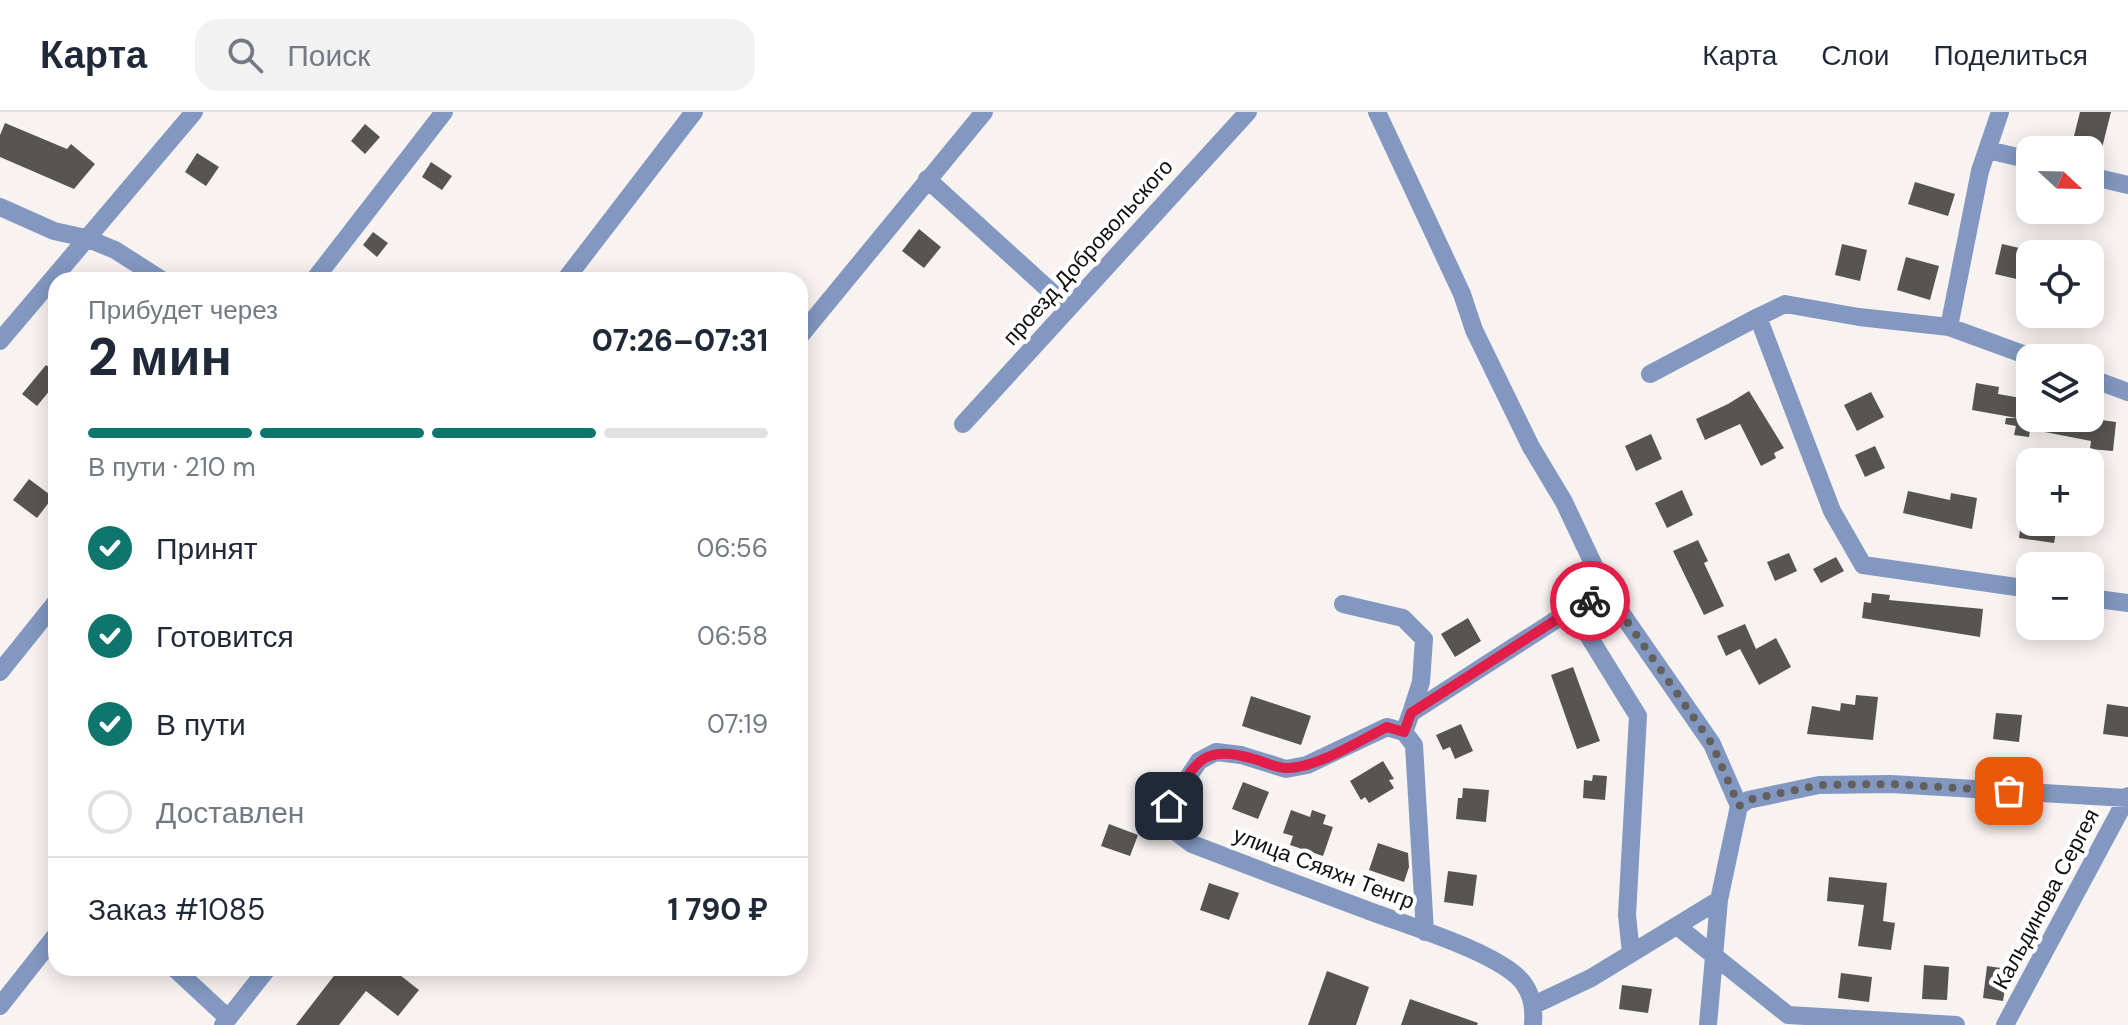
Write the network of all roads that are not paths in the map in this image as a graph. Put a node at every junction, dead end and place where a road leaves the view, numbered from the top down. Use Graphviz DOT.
graph roads {
  1 [pos="194,112"];
  2 [pos="444,112"];
  3 [pos="694,112"];
  4 [pos="984,112"];
  5 [pos="1248,112"];
  6 [pos="1377,112"];
  7 [pos="2000,112"];
  8 [pos="1988,150"];
  9 [pos="2016,157"];
  10 [pos="927,179"];
  11 [pos="2104,179"];
  12 [pos="2128,185"];
  13 [pos="0,207"];
  14 [pos="86,238"];
  15 [pos="58,272"];
  16 [pos="149,272"];
  17 [pos="320,272"];
  18 [pos="571,272"];
  19 [pos="48,284"];
  20 [pos="1069,308"];
  21 [pos="1758,317"];
  22 [pos="808,326"];
  23 [pos="1949,327"];
  24 [pos="0,341"];
  25 [pos="2016,351"];
  26 [pos="1650,374"];
  27 [pos="2104,383"];
  28 [pos="2128,392"];
  29 [pos="963,424"];
  30 [pos="2016,587"];
  31 [pos="1606,591"];
  32 [pos="2104,600"];
  33 [pos="2128,603"];
  34 [pos="1343,604"];
  35 [pos="1573,611"];
  36 [pos="48,612"];
  37 [pos="0,672"];
  38 [pos="1411,713"];
  39 [pos="1404,732"];
  40 [pos="2128,797"];
  41 [pos="1739,806"];
  42 [pos="1719,900"];
  43 [pos="1677,926"];
  44 [pos="1425,932"];
  45 [pos="48,945"];
  46 [pos="1631,953"];
  47 [pos="1714,955"];
  48 [pos="182,976"];
  49 [pos="262,976"];
  50 [pos="1534,1005"];
  51 [pos="0,1006"];
  52 [pos="226,1022"];
  53 [pos="1533,1025"];
  54 [pos="1708,1025"];
  55 [pos="1956,1025"];
  56 [pos="2005,1025"];
  1 -- 14 [label="street"];
  2 -- 17 [label="street"];
  3 -- 18 [label="street"];
  4 -- 10 [label="street"];
  5 -- 20 [label="street, проезд Добровольского"];
  6 -- 31 [label="street"];
  7 -- 8 [label="street"];
  8 -- 9 [label="street"];
  8 -- 23 [label="street"];
  10 -- 20 [label="street"];
  10 -- 22 [label="street"];
  11 -- 12 [label="street"];
  13 -- 14 [label="street"];
  14 -- 15 [label="street"];
  14 -- 16 [label="street"];
  19 -- 24 [label="street"];
  20 -- 29 [label="street, проезд Добровольского"];
  21 -- 23 [label="street"];
  21 -- 26 [label="street"];
  21 -- 30 [label="street"];
  23 -- 25 [label="street"];
  27 -- 28 [label="street"];
  31 -- 35 [label="street"];
  31 -- 41 [label="street"];
  32 -- 33 [label="street"];
  34 -- 38 [label="street"];
  35 -- 38 [label="street"];
  35 -- 46 [label="street"];
  36 -- 37 [label="street"];
  38 -- 39 [label="street"];
  39 -- 44 [label="street, улица Сяяхн Тенгр"];
  39 -- 44 [label="street, улица Сяяхн Тенгр"];
  40 -- 41 [label="street"];
  40 -- 56 [label="street, Кальдинова Сергея"];
  41 -- 42 [label="street"];
  42 -- 43 [label="street"];
  42 -- 47 [label="street"];
  43 -- 46 [label="street"];
  43 -- 47 [label="street"];
  44 -- 50 [label="street, улица Сяяхн Тенгр"];
  45 -- 51 [label="street"];
  46 -- 50 [label="street"];
  47 -- 54 [label="street"];
  47 -- 55 [label="street"];
  48 -- 52 [label="street"];
  49 -- 52 [label="street"];
  50 -- 53 [label="street"];
}
